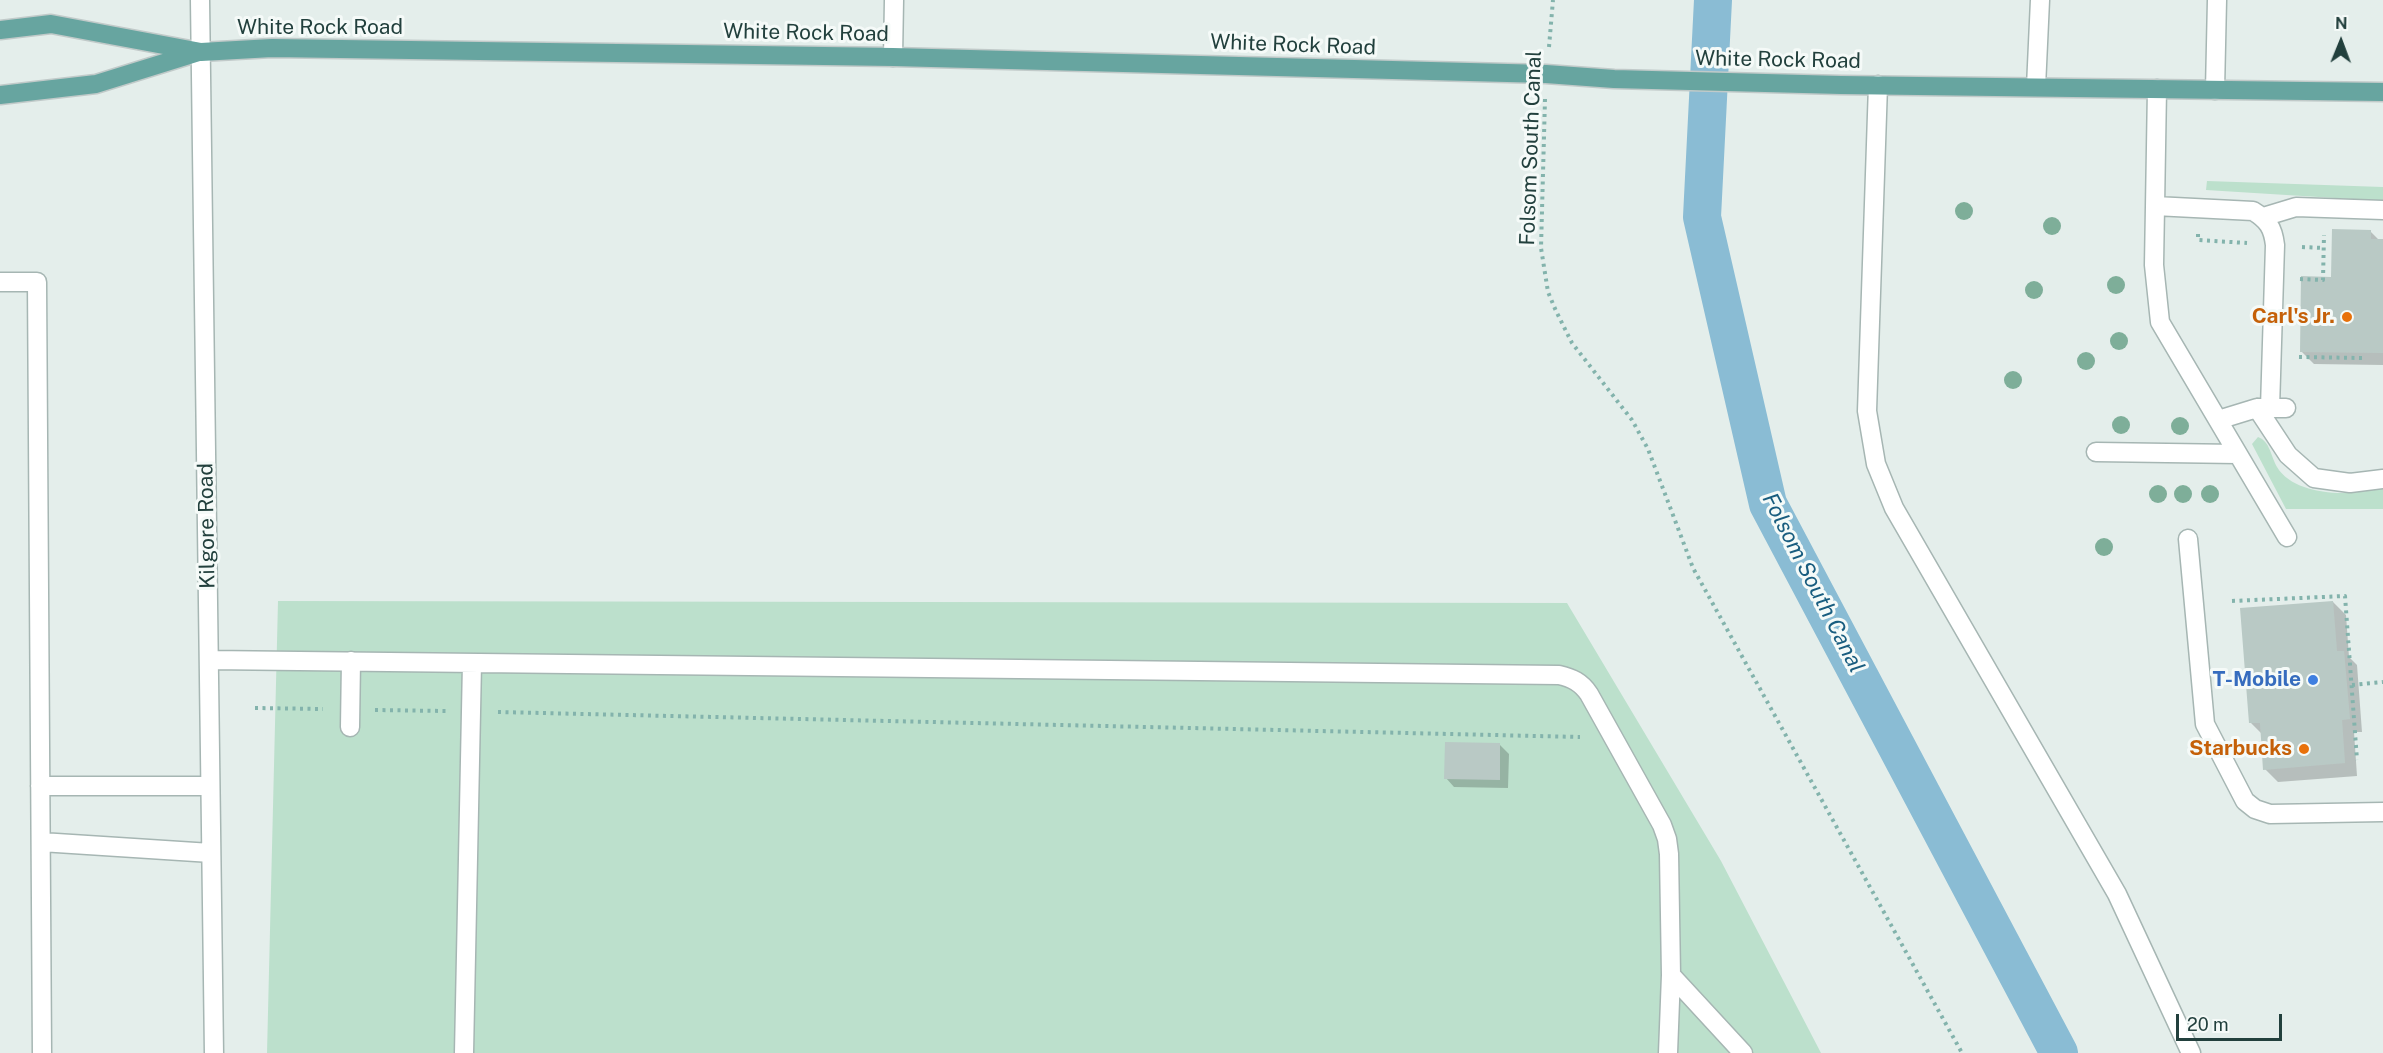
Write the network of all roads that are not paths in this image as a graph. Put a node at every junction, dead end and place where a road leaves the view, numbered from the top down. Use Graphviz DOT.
graph roads {
  1 [pos="200,0"];
  2 [pos="894,0"];
  3 [pos="2040,0"];
  4 [pos="2217,0"];
  5 [pos="0,30"];
  6 [pos="201,52"];
  7 [pos="893,57"];
  8 [pos="1878,85"];
  9 [pos="2036,87"];
  10 [pos="2157,89"];
  11 [pos="2215,90"];
  12 [pos="2383,92"];
  13 [pos="0,95"];
  14 [pos="2155,206"];
  15 [pos="2383,210"];
  16 [pos="2263,217"];
  17 [pos="0,282"];
  18 [pos="2271,408"];
  19 [pos="2218,420"];
  20 [pos="2096,452"];
  21 [pos="2238,454"];
  22 [pos="2383,479"];
  23 [pos="2287,537"];
  24 [pos="2188,539"];
  25 [pos="209,660"];
  26 [pos="351,661"];
  27 [pos="472,663"];
  28 [pos="350,719"];
  29 [pos="40,786"];
  30 [pos="210,786"];
  31 [pos="2383,812"];
  32 [pos="41,842"];
  33 [pos="212,853"];
  34 [pos="1671,975"];
  35 [pos="42,1053"];
  36 [pos="214,1053"];
  37 [pos="464,1053"];
  38 [pos="1668,1053"];
  39 [pos="1743,1053"];
  40 [pos="2191,1053"];
  1 -- 6 [label="street, Kilgore Road"];
  2 -- 7 [label="street"];
  3 -- 9 [label="street"];
  4 -- 11 [label="street"];
  5 -- 6 [label="main road, White Rock Road"];
  6 -- 7 [label="main road, White Rock Road"];
  6 -- 13 [label="main road, White Rock Road"];
  6 -- 25 [label="street, Kilgore Road"];
  7 -- 8 [label="main road, White Rock Road"];
  8 -- 9 [label="main road, White Rock Road"];
  8 -- 40 [label="street"];
  9 -- 10 [label="main road, White Rock Road"];
  10 -- 11 [label="main road, White Rock Road"];
  10 -- 14 [label="street"];
  11 -- 12 [label="main road, White Rock Road"];
  14 -- 16 [label="street"];
  14 -- 19 [label="street"];
  15 -- 16 [label="street"];
  16 -- 18 [label="street"];
  17 -- 29 [label="street"];
  18 -- 19 [label="street"];
  18 -- 22 [label="street"];
  19 -- 21 [label="street"];
  20 -- 21 [label="street"];
  21 -- 23 [label="street"];
  24 -- 31 [label="street"];
  25 -- 26 [label="street"];
  25 -- 30 [label="street, Kilgore Road"];
  26 -- 27 [label="street"];
  26 -- 28 [label="street"];
  27 -- 34 [label="street"];
  27 -- 37 [label="street"];
  29 -- 30 [label="street"];
  29 -- 32 [label="street"];
  30 -- 33 [label="street, Kilgore Road"];
  32 -- 33 [label="street"];
  32 -- 35 [label="street"];
  33 -- 36 [label="street, Kilgore Road"];
  34 -- 38 [label="street"];
  34 -- 39 [label="street"];
}
